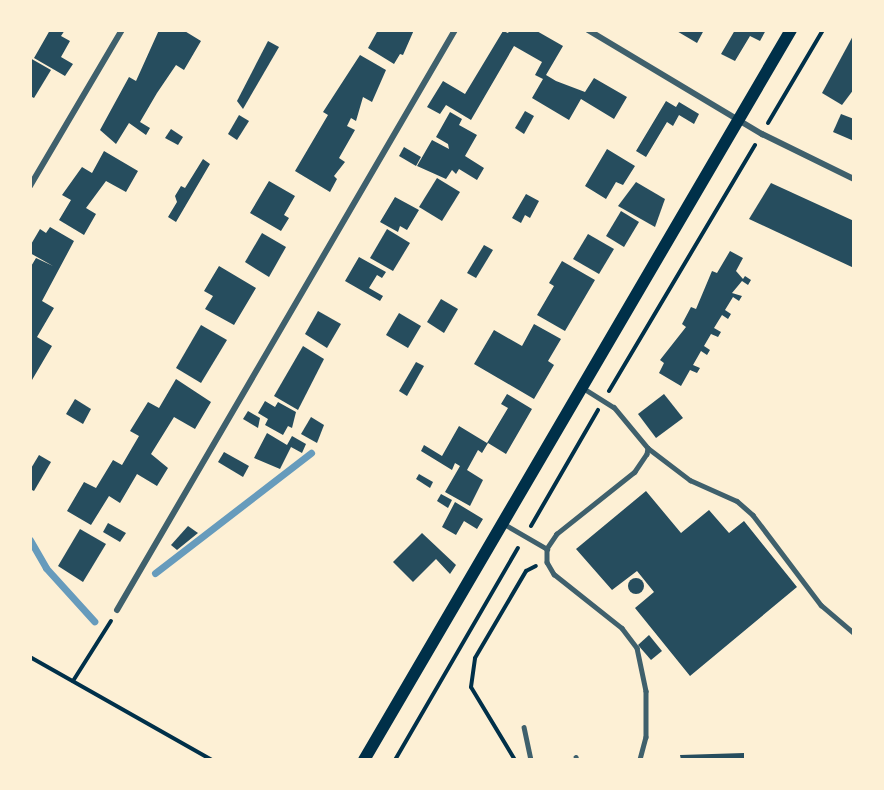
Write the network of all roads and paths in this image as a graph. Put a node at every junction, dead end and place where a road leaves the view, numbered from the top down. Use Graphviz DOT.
graph roads {
  1 [pos="122,30"];
  2 [pos="455,30"];
  3 [pos="588,30"];
  4 [pos="791,30"];
  5 [pos="739,119"];
  6 [pos="854,179"];
  7 [pos="30,186"];
  8 [pos="583,388"];
  9 [pos="648,448"];
  10 [pos="504,524"];
  11 [pos="547,549"];
  12 [pos="547,562"];
  13 [pos="117,610"];
  14 [pos="854,633"];
  15 [pos="30,657"];
  16 [pos="73,681"];
  17 [pos="524,727"];
  18 [pos="212,760"];
  19 [pos="364,760"];
  20 [pos="515,760"];
  21 [pos="531,760"];
  22 [pos="640,760"];
  1 -- 7 [label="street"];
  2 -- 13 [label="street"];
  3 -- 5 [label="street"];
  4 -- 5 [label="main road"];
  5 -- 6 [label="street"];
  5 -- 8 [label="main road"];
  8 -- 9 [label="lane"];
  8 -- 10 [label="main road"];
  9 -- 11 [label="lane"];
  9 -- 14 [label="lane"];
  10 -- 11 [label="street"];
  10 -- 19 [label="main road"];
  11 -- 12 [label="lane"];
  12 -- 20 [label="path"];
  12 -- 22 [label="lane"];
  13 -- 16 [label="path"];
  15 -- 16 [label="path"];
  16 -- 18 [label="path"];
  17 -- 21 [label="lane"];
}
